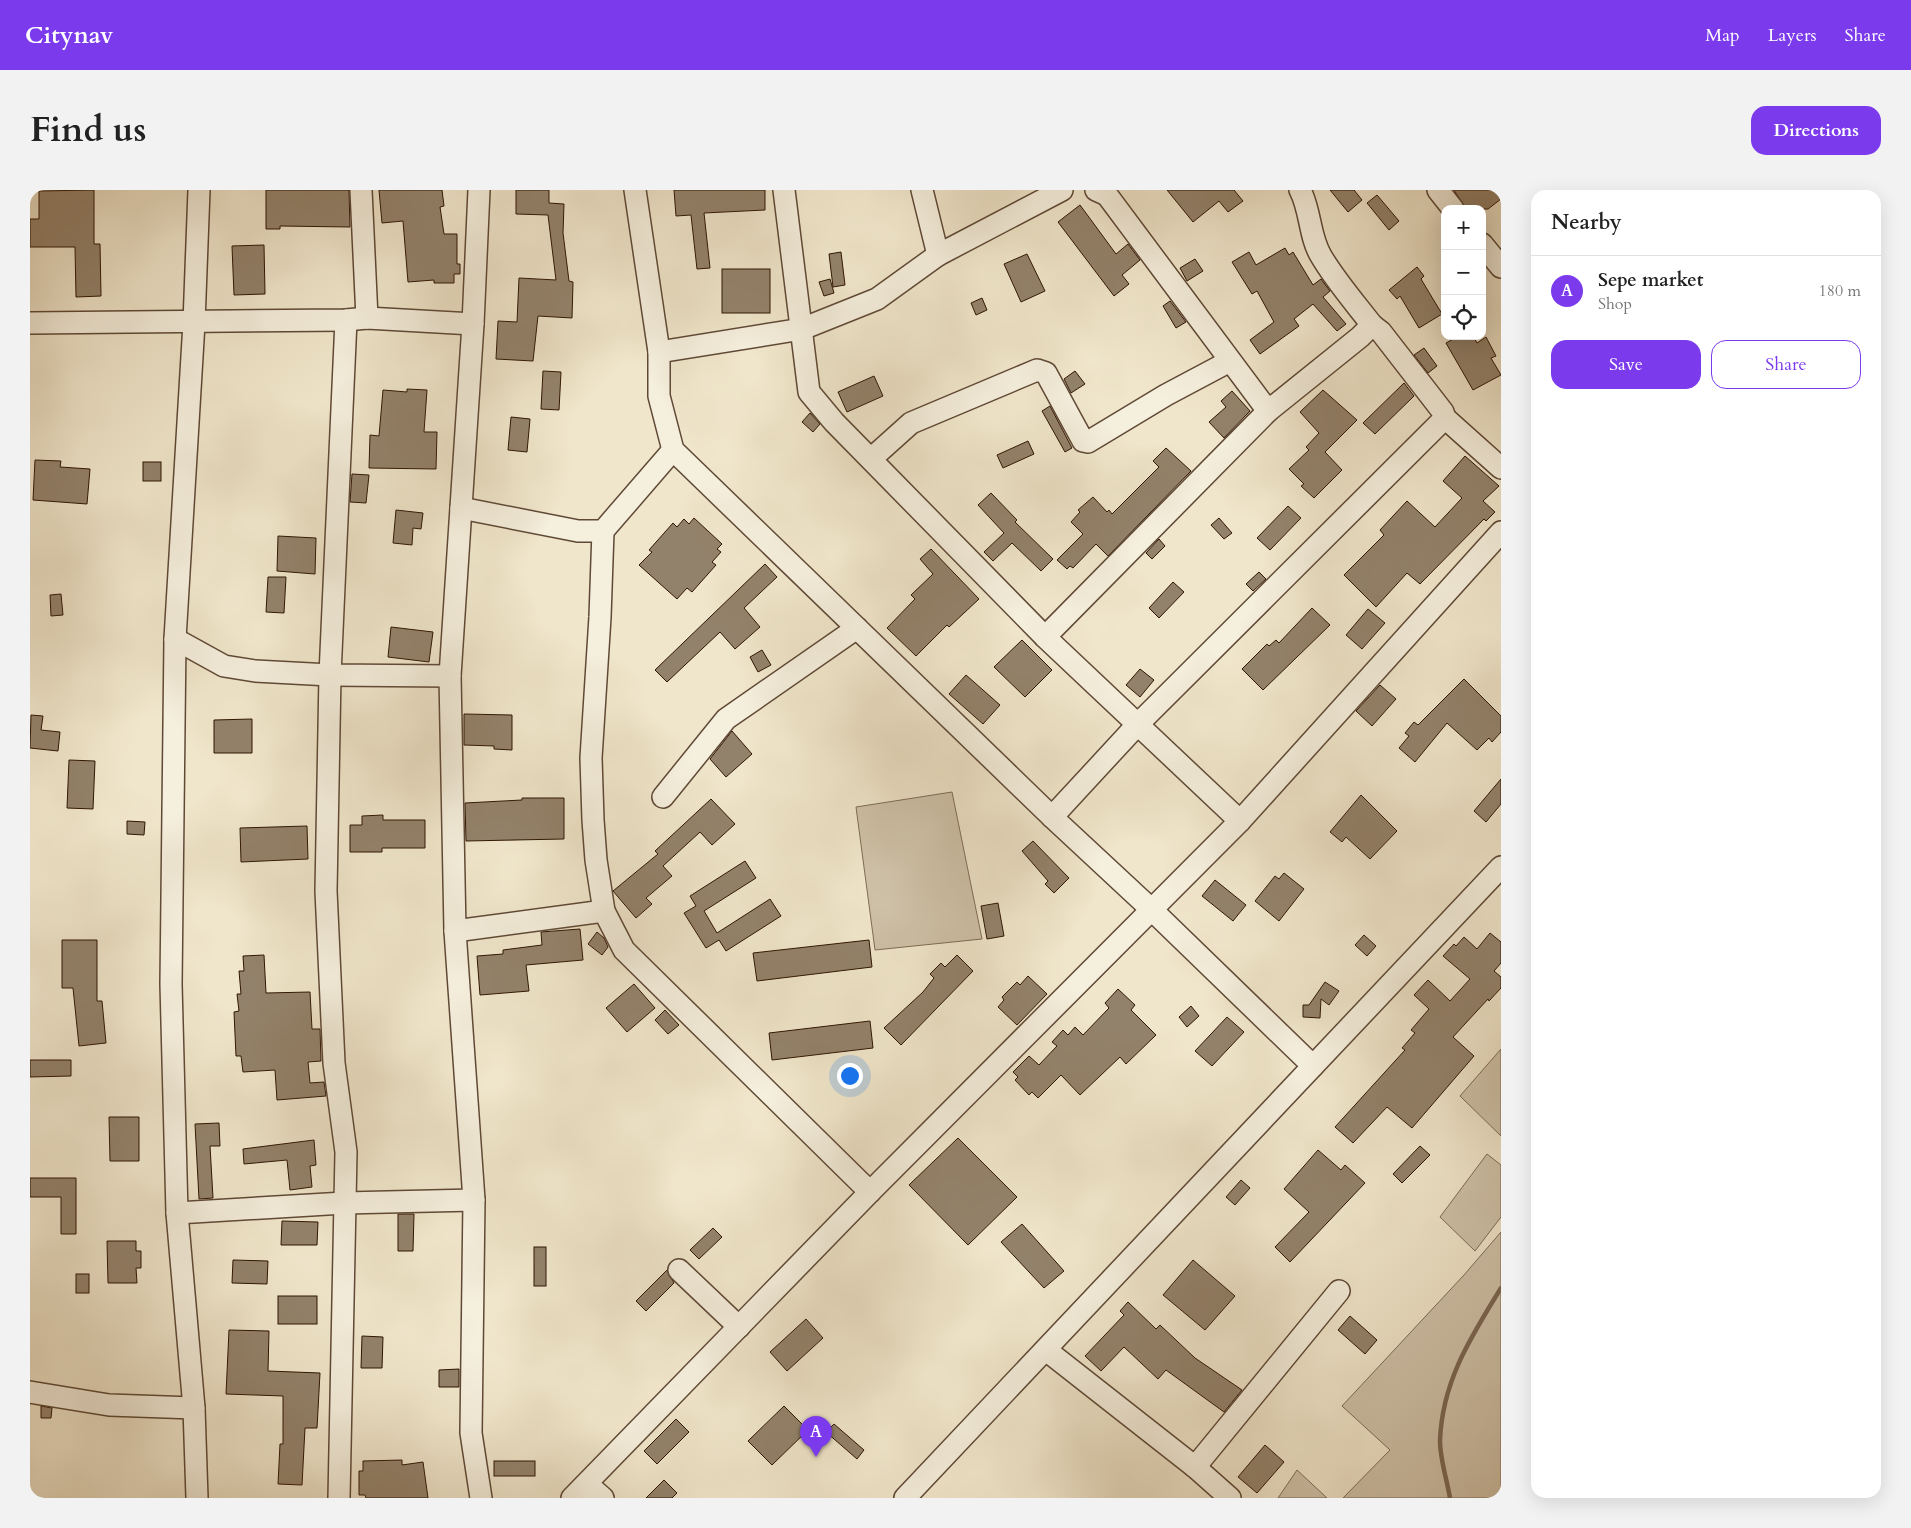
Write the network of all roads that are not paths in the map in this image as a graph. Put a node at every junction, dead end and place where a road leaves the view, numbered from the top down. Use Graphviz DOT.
graph roads {
  1 [pos="198,190"];
  2 [pos="361,190"];
  3 [pos="479,190"];
  4 [pos="635,190"];
  5 [pos="784,190"];
  6 [pos="922,190"];
  7 [pos="1062,190"];
  8 [pos="1096,190"];
  9 [pos="1300,190"];
  10 [pos="1438,190"];
  11 [pos="1451,205"];
  12 [pos="1486,249"];
  13 [pos="938,255"];
  14 [pos="1501,267"];
  15 [pos="368,318"];
  16 [pos="346,320"];
  17 [pos="30,323"];
  18 [pos="194,323"];
  19 [pos="473,324"];
  20 [pos="1372,325"];
  21 [pos="802,329"];
  22 [pos="659,352"];
  23 [pos="1230,361"];
  24 [pos="1268,411"];
  25 [pos="1445,418"];
  26 [pos="674,450"];
  27 [pos="872,458"];
  28 [pos="1501,468"];
  29 [pos="461,508"];
  30 [pos="603,531"];
  31 [pos="1501,532"];
  32 [pos="857,628"];
  33 [pos="1045,637"];
  34 [pos="175,639"];
  35 [pos="330,675"];
  36 [pos="450,676"];
  37 [pos="1138,724"];
  38 [pos="663,797"];
  39 [pos="1052,818"];
  40 [pos="1240,821"];
  41 [pos="1501,867"];
  42 [pos="1152,910"];
  43 [pos="604,911"];
  44 [pos="455,931"];
  45 [pos="1313,1066"];
  46 [pos="870,1192"];
  47 [pos="474,1200"];
  48 [pos="344,1203"];
  49 [pos="177,1213"];
  50 [pos="679,1270"];
  51 [pos="1339,1291"];
  52 [pos="740,1327"];
  53 [pos="1046,1350"];
  54 [pos="30,1392"];
  55 [pos="194,1408"];
  56 [pos="1194,1467"];
  57 [pos="587,1493"];
  58 [pos="197,1498"];
  59 [pos="339,1498"];
  60 [pos="481,1498"];
  61 [pos="905,1498"];
  62 [pos="1230,1498"];
  1 -- 18 [label="street"];
  2 -- 15 [label="street"];
  3 -- 19 [label="street"];
  4 -- 22 [label="street"];
  5 -- 21 [label="street"];
  6 -- 13 [label="street"];
  7 -- 13 [label="street"];
  8 -- 23 [label="street"];
  9 -- 20 [label="street"];
  10 -- 11 [label="street"];
  12 -- 14 [label="street"];
  13 -- 21 [label="street"];
  15 -- 16 [label="street"];
  15 -- 19 [label="street"];
  16 -- 18 [label="street"];
  16 -- 35 [label="street"];
  17 -- 18 [label="street"];
  18 -- 34 [label="street"];
  19 -- 29 [label="street"];
  20 -- 24 [label="street"];
  20 -- 25 [label="street"];
  21 -- 22 [label="street"];
  21 -- 27 [label="street"];
  22 -- 26 [label="street"];
  23 -- 24 [label="street"];
  23 -- 27 [label="street"];
  24 -- 33 [label="street"];
  25 -- 28 [label="street"];
  25 -- 37 [label="street"];
  26 -- 30 [label="street"];
  26 -- 32 [label="street"];
  27 -- 33 [label="street"];
  29 -- 30 [label="street"];
  29 -- 36 [label="street"];
  30 -- 43 [label="street"];
  31 -- 40 [label="street"];
  32 -- 38 [label="street"];
  32 -- 39 [label="street"];
  33 -- 37 [label="street"];
  34 -- 35 [label="street"];
  34 -- 49 [label="street"];
  35 -- 36 [label="street"];
  35 -- 48 [label="street"];
  36 -- 44 [label="street"];
  37 -- 39 [label="street"];
  37 -- 40 [label="street"];
  39 -- 42 [label="street"];
  40 -- 42 [label="street"];
  41 -- 45 [label="street"];
  42 -- 45 [label="street"];
  42 -- 46 [label="street"];
  43 -- 44 [label="street"];
  43 -- 46 [label="street"];
  44 -- 47 [label="street"];
  45 -- 53 [label="street"];
  46 -- 52 [label="street"];
  47 -- 48 [label="street"];
  47 -- 60 [label="street"];
  48 -- 49 [label="street"];
  48 -- 59 [label="street"];
  49 -- 55 [label="street"];
  50 -- 52 [label="street"];
  51 -- 56 [label="street"];
  52 -- 57 [label="street"];
  53 -- 56 [label="street"];
  53 -- 61 [label="street"];
  54 -- 55 [label="street"];
  55 -- 58 [label="street"];
  56 -- 62 [label="street"];
}
